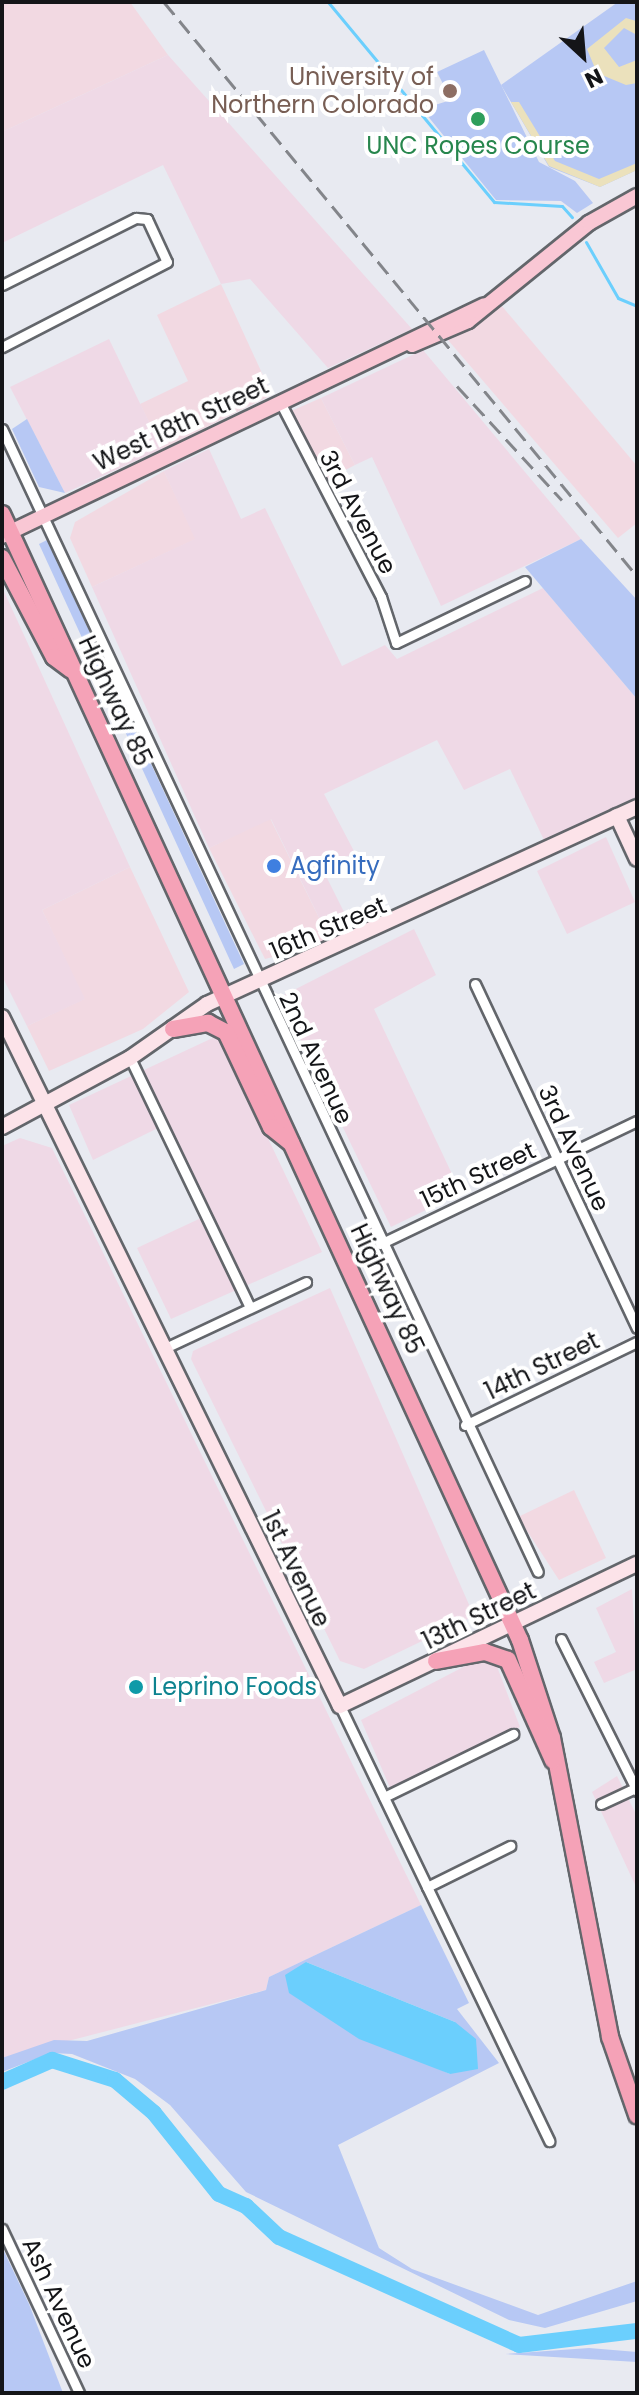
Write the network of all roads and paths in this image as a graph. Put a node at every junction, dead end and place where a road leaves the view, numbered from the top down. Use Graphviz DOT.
graph roads {
  1 [pos="637,196"];
  2 [pos="2,285"];
  3 [pos="2,347"];
  4 [pos="280,402"];
  5 [pos="2,429"];
  6 [pos="2,514"];
  7 [pos="45,514"];
  8 [pos="6,534"];
  9 [pos="2,558"];
  10 [pos="525,581"];
  11 [pos="76,673"];
  12 [pos="637,807"];
  13 [pos="617,816"];
  14 [pos="637,859"];
  15 [pos="258,981"];
  16 [pos="475,984"];
  17 [pos="225,995"];
  18 [pos="2,1017"];
  19 [pos="173,1029"];
  20 [pos="130,1058"];
  21 [pos="43,1100"];
  22 [pos="637,1121"];
  23 [pos="2,1127"];
  24 [pos="293,1144"];
  25 [pos="557,1159"];
  26 [pos="380,1244"];
  27 [pos="306,1282"];
  28 [pos="250,1307"];
  29 [pos="637,1328"];
  30 [pos="637,1342"];
  31 [pos="163,1349"];
  32 [pos="465,1425"];
  33 [pos="637,1564"];
  34 [pos="538,1572"];
  35 [pos="514,1624"];
  36 [pos="561,1639"];
  37 [pos="436,1661"];
  38 [pos="340,1706"];
  39 [pos="513,1734"];
  40 [pos="558,1767"];
  41 [pos="636,1788"];
  42 [pos="384,1797"];
  43 [pos="601,1804"];
  44 [pos="510,1846"];
  45 [pos="427,1887"];
  46 [pos="637,2115"];
  47 [pos="549,2141"];
  48 [pos="2,2229"];
  49 [pos="79,2393"];
  1 -- 4 [label="main road, West 18th Street"];
  2 -- 3 [label="street"];
  4 -- 7 [label="main road, West 18th Street"];
  4 -- 10 [label="street, 3rd Avenue"];
  5 -- 7 [label="street, 2nd Avenue"];
  6 -- 8 [label="highway, Highway 85"];
  7 -- 8 [label="main road, West 18th Street"];
  7 -- 15 [label="street, 2nd Avenue"];
  8 -- 11 [label="highway, Highway 85"];
  9 -- 11 [label="highway"];
  11 -- 17 [label="highway, Highway 85"];
  12 -- 13 [label="street, 16th Street"];
  13 -- 14 [label="street"];
  13 -- 15 [label="street, 16th Street"];
  15 -- 17 [label="street, 16th Street"];
  15 -- 26 [label="street, 2nd Avenue"];
  16 -- 25 [label="street, 3rd Avenue"];
  17 -- 19 [label="street, 16th Street"];
  17 -- 24 [label="highway, Highway 85"];
  18 -- 21 [label="street, 1st Avenue"];
  19 -- 20 [label="street, 16th Street"];
  19 -- 24 [label="highway"];
  20 -- 21 [label="street, 16th Street"];
  20 -- 28 [label="street"];
  21 -- 23 [label="street, 16th Street"];
  21 -- 31 [label="street, 1st Avenue"];
  22 -- 25 [label="street, 15th Street"];
  24 -- 35 [label="highway, Highway 85"];
  25 -- 26 [label="street, 15th Street"];
  25 -- 29 [label="street, 3rd Avenue"];
  26 -- 32 [label="street, 2nd Avenue"];
  27 -- 28 [label="street"];
  28 -- 31 [label="street"];
  30 -- 32 [label="street, 14th Street"];
  31 -- 38 [label="street, 1st Avenue"];
  32 -- 34 [label="street, 2nd Avenue"];
  33 -- 35 [label="street, 13th Street"];
  35 -- 37 [label="street, 13th Street"];
  35 -- 40 [label="highway, Highway 85"];
  36 -- 41 [label="street"];
  37 -- 38 [label="street, 13th Street"];
  37 -- 40 [label="highway"];
  38 -- 42 [label="street, 1st Avenue"];
  39 -- 42 [label="street"];
  40 -- 46 [label="highway, Highway 85"];
  41 -- 43 [label="street"];
  42 -- 45 [label="street, 1st Avenue"];
  44 -- 45 [label="street"];
  45 -- 47 [label="street, 1st Avenue"];
  48 -- 49 [label="street, Ash Avenue"];
}
